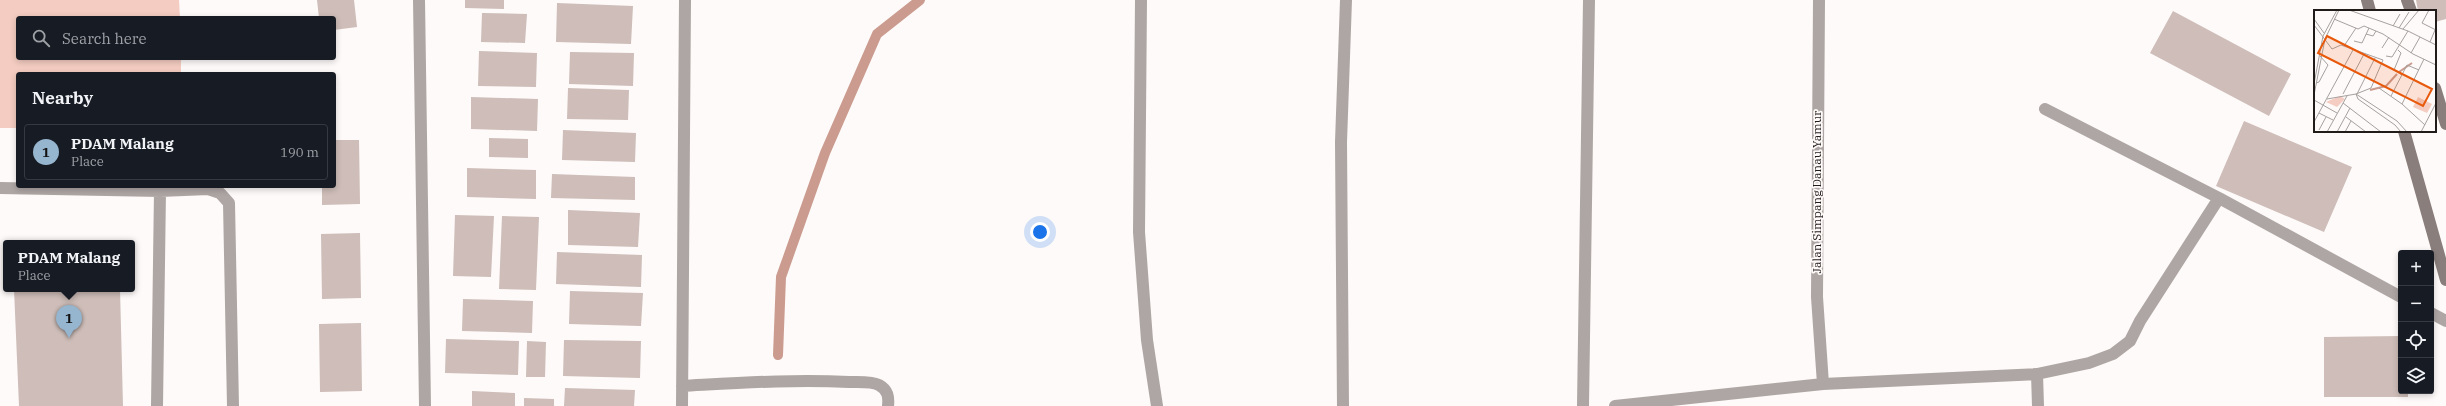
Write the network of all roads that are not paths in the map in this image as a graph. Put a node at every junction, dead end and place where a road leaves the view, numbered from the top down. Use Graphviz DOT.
graph roads {
  1 [pos="419,0"];
  2 [pos="685,0"];
  3 [pos="1142,0"];
  4 [pos="1346,0"];
  5 [pos="1589,0"];
  6 [pos="1819,0"];
  7 [pos="2367,0"];
  8 [pos="2407,0"];
  9 [pos="2370,10"];
  10 [pos="2411,10"];
  11 [pos="2436,91"];
  12 [pos="2044,109"];
  13 [pos="2446,124"];
  14 [pos="2404,132"];
  15 [pos="0,188"];
  16 [pos="160,191"];
  17 [pos="2219,198"];
  18 [pos="2446,280"];
  19 [pos="2398,295"];
  20 [pos="2434,315"];
  21 [pos="2446,321"];
  22 [pos="2037,374"];
  23 [pos="1823,384"];
  24 [pos="682,386"];
  25 [pos="157,406"];
  26 [pos="233,406"];
  27 [pos="425,406"];
  28 [pos="682,406"];
  29 [pos="888,406"];
  30 [pos="1157,406"];
  31 [pos="1343,406"];
  32 [pos="1583,406"];
  33 [pos="1615,406"];
  34 [pos="2038,406"];
  1 -- 27 [label="street"];
  2 -- 24 [label="street"];
  3 -- 30 [label="street"];
  4 -- 31 [label="street"];
  5 -- 32 [label="street"];
  6 -- 23 [label="street, Jalan Simpang Danau Yamur"];
  7 -- 9 [label="street"];
  8 -- 10 [label="street"];
  11 -- 13 [label="street"];
  12 -- 17 [label="street"];
  14 -- 18 [label="street"];
  15 -- 16 [label="street"];
  16 -- 25 [label="street"];
  16 -- 26 [label="street"];
  17 -- 19 [label="street"];
  17 -- 22 [label="street"];
  20 -- 21 [label="street"];
  22 -- 23 [label="street"];
  22 -- 34 [label="street"];
  23 -- 33 [label="street"];
  24 -- 28 [label="street"];
  24 -- 29 [label="street"];
}
